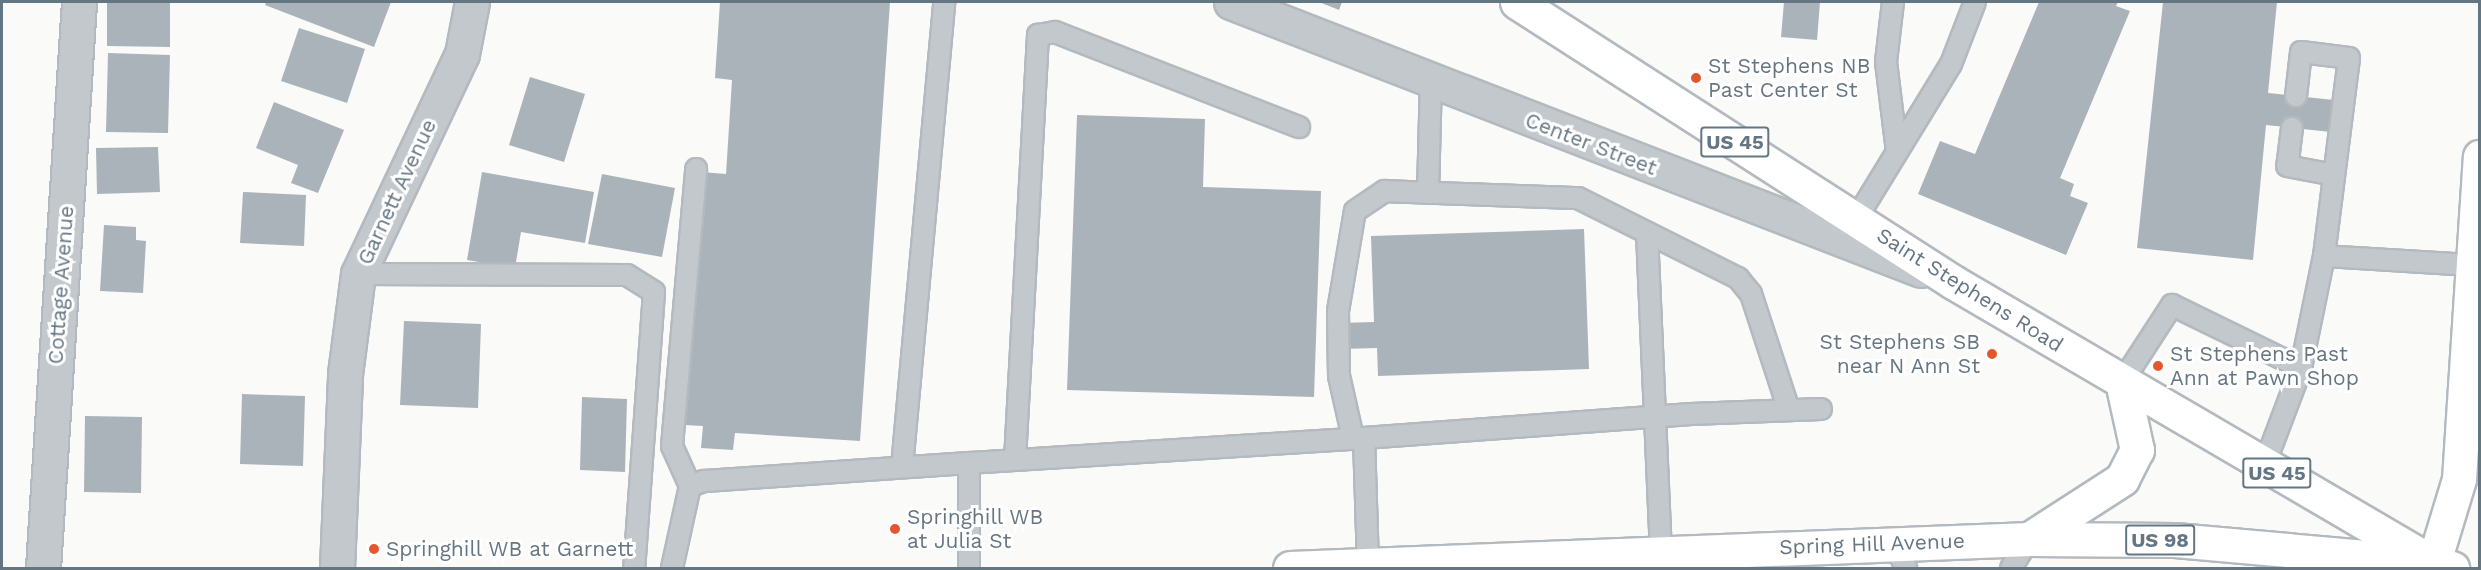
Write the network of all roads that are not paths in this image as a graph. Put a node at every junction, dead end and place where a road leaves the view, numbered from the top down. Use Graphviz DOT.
graph roads {
  1 [pos="80,2"];
  2 [pos="472,2"];
  3 [pos="944,2"];
  4 [pos="1231,2"];
  5 [pos="1518,2"];
  6 [pos="1893,2"];
  7 [pos="1975,2"];
  8 [pos="1431,81"];
  9 [pos="2296,96"];
  10 [pos="1299,127"];
  11 [pos="2292,128"];
  12 [pos="1898,152"];
  13 [pos="2480,158"];
  14 [pos="696,169"];
  15 [pos="2334,175"];
  16 [pos="1428,193"];
  17 [pos="1856,219"];
  18 [pos="1647,233"];
  19 [pos="2324,256"];
  20 [pos="2473,265"];
  21 [pos="358,274"];
  22 [pos="1953,282"];
  23 [pos="2301,368"];
  24 [pos="2122,382"];
  25 [pos="1821,409"];
  26 [pos="1789,410"];
  27 [pos="1656,416"];
  28 [pos="1358,438"];
  29 [pos="1015,460"];
  30 [pos="969,463"];
  31 [pos="2264,466"];
  32 [pos="902,467"];
  33 [pos="690,486"];
  34 [pos="2029,539"];
  35 [pos="1661,552"];
  36 [pos="1900,556"];
  37 [pos="2287,559"];
  38 [pos="1534,563"];
  39 [pos="1368,565"];
  40 [pos="2439,567"];
  41 [pos="43,568"];
  42 [pos="337,568"];
  43 [pos="634,568"];
  44 [pos="672,568"];
  45 [pos="969,568"];
  46 [pos="1290,568"];
  47 [pos="2011,568"];
  1 -- 41 [label="street, Cottage Avenue"];
  2 -- 21 [label="street, Garnett Avenue"];
  3 -- 32 [label="lane"];
  4 -- 8 [label="street, Center Street"];
  5 -- 17 [label="main road, Saint Stephens Road / US 45"];
  6 -- 12 [label="lane"];
  7 -- 12 [label="lane"];
  8 -- 16 [label="lane"];
  8 -- 22 [label="street, Center Street"];
  9 -- 15 [label="lane"];
  10 -- 29 [label="lane"];
  11 -- 15 [label="lane"];
  12 -- 17 [label="lane"];
  13 -- 20 [label="main road"];
  14 -- 33 [label="lane"];
  15 -- 19 [label="lane"];
  16 -- 18 [label="lane"];
  16 -- 28 [label="lane"];
  17 -- 22 [label="main road, Saint Stephens Road / US 45"];
  18 -- 26 [label="lane"];
  18 -- 27 [label="lane"];
  19 -- 20 [label="lane"];
  19 -- 23 [label="lane"];
  20 -- 40 [label="main road"];
  21 -- 42 [label="street, Garnett Avenue"];
  21 -- 43 [label="lane"];
  22 -- 24 [label="main road, Saint Stephens Road / US 45"];
  23 -- 24 [label="lane"];
  23 -- 31 [label="lane"];
  24 -- 31 [label="main road, Saint Stephens Road / US 45"];
  24 -- 34 [label="main road"];
  25 -- 26 [label="lane"];
  26 -- 27 [label="lane"];
  27 -- 28 [label="lane"];
  27 -- 35 [label="lane"];
  28 -- 29 [label="lane"];
  28 -- 39 [label="lane"];
  29 -- 30 [label="lane"];
  30 -- 32 [label="lane"];
  30 -- 45 [label="lane"];
  31 -- 40 [label="main road, Saint Stephens Road / US 45"];
  32 -- 33 [label="lane"];
  33 -- 44 [label="lane"];
  34 -- 36 [label="main road, Spring Hill Avenue / US 98"];
  34 -- 37 [label="main road, Spring Hill Avenue / US 98"];
  34 -- 47 [label="lane"];
  35 -- 36 [label="main road, Spring Hill Avenue / US 98"];
  35 -- 38 [label="main road, Spring Hill Avenue / US 98"];
  37 -- 40 [label="main road, Spring Hill Avenue / US 98"];
  38 -- 39 [label="main road, Spring Hill Avenue / US 98"];
  39 -- 46 [label="main road, Spring Hill Avenue / US 98"];
}
